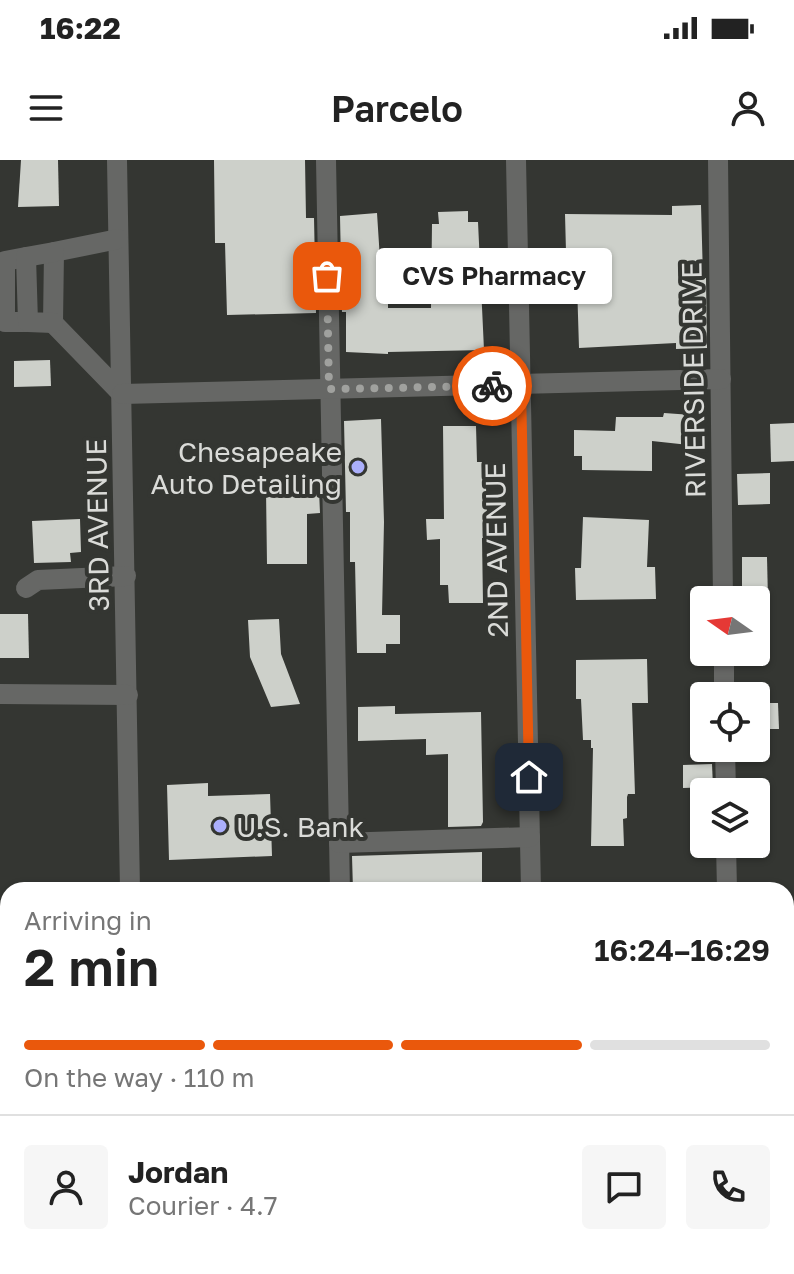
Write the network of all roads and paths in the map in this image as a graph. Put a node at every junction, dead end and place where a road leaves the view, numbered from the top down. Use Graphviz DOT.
graph roads {
  1 [pos="117,160"];
  2 [pos="326,160"];
  3 [pos="516,160"];
  4 [pos="718,160"];
  5 [pos="118,239"];
  6 [pos="54,252"];
  7 [pos="53,323"];
  8 [pos="721,379"];
  9 [pos="521,385"];
  10 [pos="329,389"];
  11 [pos="122,394"];
  12 [pos="126,576"];
  13 [pos="723,586"];
  14 [pos="26,588"];
  15 [pos="0,694"];
  16 [pos="128,695"];
  17 [pos="530,837"];
  18 [pos="339,843"];
  19 [pos="726,858"];
  20 [pos="130,882"];
  21 [pos="340,882"];
  22 [pos="531,882"];
  23 [pos="727,882"];
  1 -- 5 [label="street, 3RD AVENUE"];
  2 -- 10 [label="street"];
  3 -- 9 [label="street, 2ND AVENUE"];
  4 -- 8 [label="street, RIVERSIDE DRIVE"];
  5 -- 6 [label="street"];
  5 -- 11 [label="street, 3RD AVENUE"];
  6 -- 7 [label="street"];
  6 -- 7 [label="street"];
  7 -- 11 [label="street"];
  8 -- 9 [label="street"];
  8 -- 13 [label="street, RIVERSIDE DRIVE"];
  9 -- 10 [label="street"];
  9 -- 17 [label="street, 2ND AVENUE"];
  10 -- 11 [label="street"];
  10 -- 18 [label="street"];
  11 -- 12 [label="street, 3RD AVENUE"];
  12 -- 14 [label="street"];
  12 -- 16 [label="street, 3RD AVENUE"];
  15 -- 16 [label="street"];
  16 -- 20 [label="street, 3RD AVENUE"];
  17 -- 18 [label="street"];
  17 -- 22 [label="street, 2ND AVENUE"];
  18 -- 21 [label="street"];
  19 -- 23 [label="street"];
}
